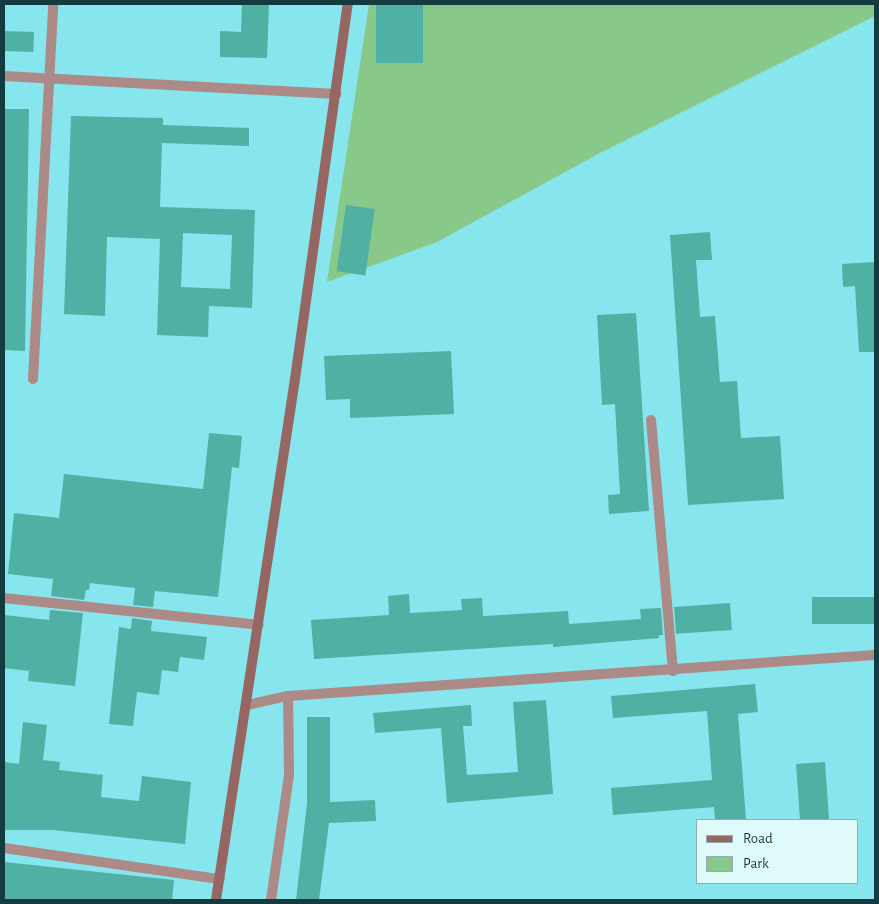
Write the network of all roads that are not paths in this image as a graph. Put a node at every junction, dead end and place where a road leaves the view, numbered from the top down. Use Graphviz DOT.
graph roads {
  1 [pos="53,4"];
  2 [pos="348,4"];
  3 [pos="4,76"];
  4 [pos="50,78"];
  5 [pos="337,94"];
  6 [pos="33,378"];
  7 [pos="651,420"];
  8 [pos="4,598"];
  9 [pos="258,625"];
  10 [pos="875,655"];
  11 [pos="673,670"];
  12 [pos="288,696"];
  13 [pos="247,704"];
  14 [pos="4,848"];
  15 [pos="220,879"];
  16 [pos="216,900"];
  17 [pos="271,900"];
  1 -- 4 [label="street"];
  2 -- 5 [label="street"];
  3 -- 4 [label="street"];
  4 -- 5 [label="street"];
  4 -- 6 [label="street"];
  5 -- 9 [label="street"];
  7 -- 11 [label="street"];
  8 -- 9 [label="street"];
  9 -- 13 [label="street"];
  10 -- 11 [label="street"];
  11 -- 12 [label="street"];
  12 -- 13 [label="street"];
  12 -- 17 [label="street"];
  13 -- 15 [label="street"];
  14 -- 15 [label="street"];
  15 -- 16 [label="street"];
}
